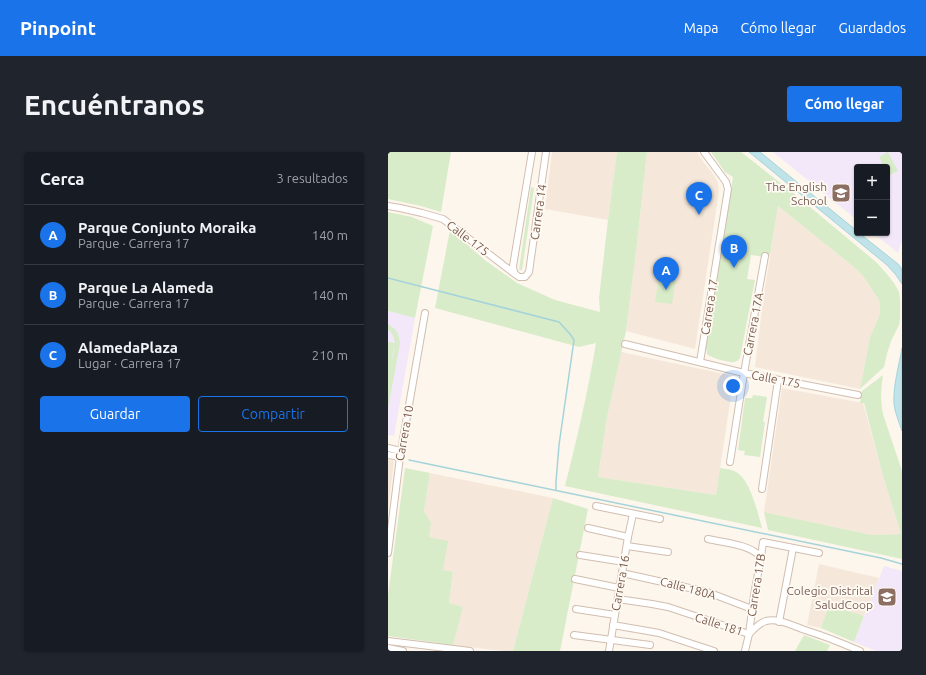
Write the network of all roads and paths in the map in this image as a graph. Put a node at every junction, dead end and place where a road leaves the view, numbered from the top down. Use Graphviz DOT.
graph roads {
  1 [pos="532,152"];
  2 [pos="546,152"];
  3 [pos="704,152"];
  4 [pos="388,206"];
  5 [pos="765,256"];
  6 [pos="520,277"];
  7 [pos="425,313"];
  8 [pos="625,344"];
  9 [pos="700,362"];
  10 [pos="744,373"];
  11 [pos="778,380"];
  12 [pos="858,395"];
  13 [pos="388,448"];
  14 [pos="388,454"];
  15 [pos="400,454"];
  16 [pos="730,462"];
  17 [pos="762,488"];
  18 [pos="596,506"];
  19 [pos="633,514"];
  20 [pos="660,519"];
  21 [pos="588,528"];
  22 [pos="628,537"];
  23 [pos="708,539"];
  24 [pos="627,546"];
  25 [pos="793,548"];
  26 [pos="668,552"];
  27 [pos="388,553"];
  28 [pos="819,553"];
  29 [pos="580,555"];
  30 [pos="761,557"];
  31 [pos="624,562"];
  32 [pos="622,573"];
  33 [pos="575,579"];
  34 [pos="620,588"];
  35 [pos="618,599"];
  36 [pos="576,609"];
  37 [pos="752,609"];
  38 [pos="615,615"];
  39 [pos="780,622"];
  40 [pos="613,624"];
  41 [pos="574,634"];
  42 [pos="749,634"];
  43 [pos="610,640"];
  44 [pos="388,641"];
  45 [pos="650,645"];
  46 [pos="388,648"];
  47 [pos="845,648"];
  48 [pos="403,651"];
  49 [pos="470,651"];
  50 [pos="609,651"];
  51 [pos="714,651"];
  52 [pos="745,651"];
  53 [pos="860,651"];
  1 -- 6 [label="street"];
  2 -- 6 [label="street, Carrera 14"];
  3 -- 9 [label="street, Carrera 17"];
  4 -- 6 [label="street, Calle 175"];
  5 -- 10 [label="street, Carrera 17A"];
  7 -- 15 [label="street, Carrera 10"];
  8 -- 9 [label="street, Calle 175"];
  9 -- 10 [label="street, Calle 175"];
  10 -- 11 [label="street, Calle 175"];
  10 -- 16 [label="street, Carrera 17A"];
  11 -- 12 [label="street, Calle 175"];
  11 -- 17 [label="street"];
  13 -- 15 [label="street"];
  14 -- 15 [label="street"];
  15 -- 27 [label="street, Carrera 10"];
  18 -- 19 [label="street"];
  19 -- 20 [label="street"];
  19 -- 22 [label="street, Carrera 16"];
  21 -- 22 [label="street"];
  22 -- 24 [label="street, Carrera 16"];
  23 -- 30 [label="street"];
  24 -- 26 [label="street"];
  24 -- 31 [label="street, Carrera 16"];
  25 -- 28 [label="street"];
  25 -- 30 [label="street, Carrera 17B"];
  25 -- 39 [label="street"];
  29 -- 31 [label="street"];
  30 -- 37 [label="street, Carrera 17B"];
  31 -- 32 [label="street, Carrera 16"];
  32 -- 34 [label="street, Carrera 16"];
  32 -- 37 [label="street, Calle 180A"];
  33 -- 34 [label="street"];
  34 -- 35 [label="street, Carrera 16"];
  35 -- 38 [label="street, Carrera 16"];
  35 -- 42 [label="street, Calle 181"];
  36 -- 38 [label="street"];
  37 -- 42 [label="street, Carrera 17B"];
  38 -- 40 [label="street, Carrera 16"];
  39 -- 42 [label="street, Calle 181"];
  39 -- 47 [label="street, Calle 181"];
  40 -- 43 [label="street, Carrera 16"];
  40 -- 51 [label="street"];
  41 -- 43 [label="street"];
  42 -- 52 [label="street, Carrera 17B"];
  43 -- 45 [label="street"];
  43 -- 50 [label="street, Carrera 16"];
  44 -- 49 [label="street"];
  46 -- 48 [label="street"];
  47 -- 53 [label="street, Calle 181"];
}
